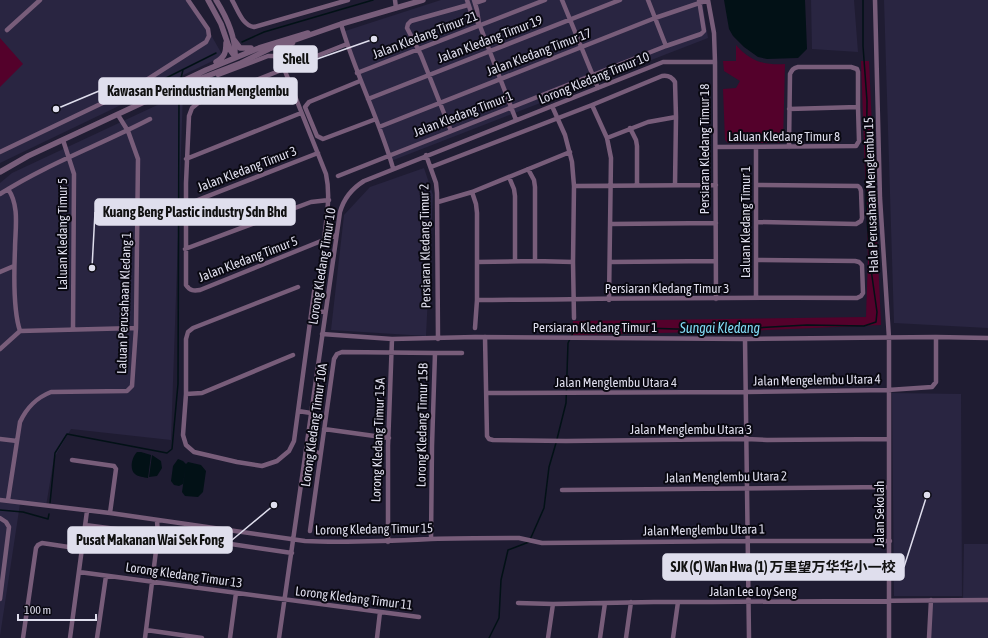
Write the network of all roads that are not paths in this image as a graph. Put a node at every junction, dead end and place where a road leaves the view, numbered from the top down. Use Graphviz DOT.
graph roads {
  1 [pos="40,0"];
  2 [pos="188,0"];
  3 [pos="208,0"];
  4 [pos="216,0"];
  5 [pos="232,0"];
  6 [pos="348,0"];
  7 [pos="395,0"];
  8 [pos="423,0"];
  9 [pos="484,0"];
  10 [pos="545,0"];
  11 [pos="562,0"];
  12 [pos="620,0"];
  13 [pos="648,0"];
  14 [pos="708,0"];
  15 [pos="875,0"];
  16 [pos="474,1"];
  17 [pos="699,1"];
  18 [pos="467,3"];
  19 [pos="396,8"];
  20 [pos="655,18"];
  21 [pos="570,20"];
  22 [pos="341,24"];
  23 [pos="480,26"];
  24 [pos="7,30"];
  25 [pos="228,34"];
  26 [pos="301,39"];
  27 [pos="346,44"];
  28 [pos="666,46"];
  29 [pos="258,48"];
  30 [pos="581,48"];
  31 [pos="269,49"];
  32 [pos="418,49"];
  33 [pos="490,51"];
  34 [pos="234,57"];
  35 [pos="280,62"];
  36 [pos="715,62"];
  37 [pos="283,69"];
  38 [pos="206,70"];
  39 [pos="357,73"];
  40 [pos="429,75"];
  41 [pos="592,75"];
  42 [pos="202,78"];
  43 [pos="500,78"];
  44 [pos="360,81"];
  45 [pos="194,82"];
  46 [pos="134,88"];
  47 [pos="598,88"];
  48 [pos="368,99"];
  49 [pos="144,102"];
  50 [pos="440,102"];
  51 [pos="592,105"];
  52 [pos="552,106"];
  53 [pos="512,107"];
  54 [pos="858,107"];
  55 [pos="789,109"];
  56 [pos="301,113"];
  57 [pos="118,115"];
  58 [pos="676,117"];
  59 [pos="557,118"];
  60 [pos="376,119"];
  61 [pos="150,120"];
  62 [pos="516,120"];
  63 [pos="379,127"];
  64 [pos="630,128"];
  65 [pos="451,130"];
  66 [pos="128,131"];
  67 [pos="607,138"];
  68 [pos="63,140"];
  69 [pos="716,147"];
  70 [pos="756,147"];
  71 [pos="789,147"];
  72 [pos="0,152"];
  73 [pos="570,152"];
  74 [pos="318,153"];
  75 [pos="389,155"];
  76 [pos="426,155"];
  77 [pos="69,157"];
  78 [pos="186,159"];
  79 [pos="431,167"];
  80 [pos="393,168"];
  81 [pos="528,169"];
  82 [pos="0,172"];
  83 [pos="338,176"];
  84 [pos="509,177"];
  85 [pos="637,185"];
  86 [pos="675,185"];
  87 [pos="716,185"];
  88 [pos="756,185"];
  89 [pos="574,186"];
  90 [pos="611,186"];
  91 [pos="8,189"];
  92 [pos="472,192"];
  93 [pos="0,194"];
  94 [pos="329,200"];
  95 [pos="438,202"];
  96 [pos="186,205"];
  97 [pos="756,222"];
  98 [pos="716,223"];
  99 [pos="611,224"];
  100 [pos="336,235"];
  101 [pos="324,241"];
  102 [pos="185,249"];
  103 [pos="756,260"];
  104 [pos="515,261"];
  105 [pos="535,261"];
  106 [pos="715,261"];
  107 [pos="477,262"];
  108 [pos="573,262"];
  109 [pos="610,262"];
  110 [pos="14,266"];
  111 [pos="0,272"];
  112 [pos="315,285"];
  113 [pos="298,287"];
  114 [pos="756,298"];
  115 [pos="574,299"];
  116 [pos="716,299"];
  117 [pos="477,300"];
  118 [pos="609,300"];
  119 [pos="312,310"];
  120 [pos="325,312"];
  121 [pos="574,318"];
  122 [pos="136,328"];
  123 [pos="475,328"];
  124 [pos="73,329"];
  125 [pos="20,331"];
  126 [pos="322,334"];
  127 [pos="936,337"];
  128 [pos="438,338"];
  129 [pos="485,338"];
  130 [pos="889,338"];
  131 [pos="988,338"];
  132 [pos="392,339"];
  133 [pos="745,339"];
  134 [pos="0,349"];
  135 [pos="392,353"];
  136 [pos="435,353"];
  137 [pos="462,353"];
  138 [pos="293,355"];
  139 [pos="888,390"];
  140 [pos="746,392"];
  141 [pos="487,393"];
  142 [pos="186,394"];
  143 [pos="298,411"];
  144 [pos="311,413"];
  145 [pos="324,428"];
  146 [pos="388,438"];
  147 [pos="0,439"];
  148 [pos="746,439"];
  149 [pos="889,439"];
  150 [pos="17,441"];
  151 [pos="306,451"];
  152 [pos="320,452"];
  153 [pos="72,460"];
  154 [pos="889,487"];
  155 [pos="746,488"];
  156 [pos="562,490"];
  157 [pos="0,500"];
  158 [pos="8,500"];
  159 [pos="87,511"];
  160 [pos="110,513"];
  161 [pos="0,518"];
  162 [pos="157,521"];
  163 [pos="85,525"];
  164 [pos="310,531"];
  165 [pos="158,535"];
  166 [pos="519,538"];
  167 [pos="431,539"];
  168 [pos="294,540"];
  169 [pos="747,541"];
  170 [pos="890,541"];
  171 [pos="388,542"];
  172 [pos="82,549"];
  173 [pos="292,553"];
  174 [pos="79,572"];
  175 [pos="106,576"];
  176 [pos="152,582"];
  177 [pos="236,593"];
  178 [pos="0,599"];
  179 [pos="286,600"];
  180 [pos="931,600"];
  181 [pos="988,600"];
  182 [pos="889,601"];
  183 [pos="631,602"];
  184 [pos="678,602"];
  185 [pos="749,602"];
  186 [pos="518,603"];
  187 [pos="605,603"];
  188 [pos="553,604"];
  189 [pos="380,612"];
  190 [pos="419,617"];
  191 [pos="146,630"];
  192 [pos="24,638"];
  193 [pos="70,638"];
  194 [pos="97,638"];
  195 [pos="145,638"];
  196 [pos="202,638"];
  197 [pos="230,638"];
  198 [pos="279,638"];
  199 [pos="377,638"];
  200 [pos="548,638"];
  201 [pos="600,638"];
  202 [pos="626,638"];
  203 [pos="673,638"];
  204 [pos="749,638"];
  205 [pos="889,638"];
  206 [pos="929,638"];
  1 -- 24 [label="street"];
  2 -- 46 [label="street"];
  3 -- 25 [label="street"];
  4 -- 25 [label="street"];
  5 -- 6 [label="street"];
  7 -- 19 [label="street"];
  8 -- 19 [label="street"];
  9 -- 16 [label="street"];
  10 -- 23 [label="street, Jalan Kledang Timur 21"];
  11 -- 21 [label="street"];
  12 -- 21 [label="street, Jalan Kledang Timur 19"];
  13 -- 20 [label="street"];
  14 -- 17 [label="street, Jalan Kledang Timur 17"];
  14 -- 36 [label="street, Persiaran Kledang Timur 18"];
  15 -- 130 [label="street, Hala Perusahaan Menglembu 15"];
  16 -- 23 [label="street"];
  17 -- 20 [label="street, Jalan Kledang Timur 17"];
  17 -- 28 [label="street, Jalan Kledang Timur 1"];
  18 -- 23 [label="street"];
  18 -- 32 [label="street"];
  19 -- 22 [label="street"];
  20 -- 28 [label="street"];
  20 -- 30 [label="street, Jalan Kledang Timur 17"];
  21 -- 30 [label="street"];
  21 -- 33 [label="street, Jalan Kledang Timur 19"];
  22 -- 26 [label="street"];
  22 -- 27 [label="street"];
  22 -- 29 [label="street"];
  23 -- 32 [label="street, Jalan Kledang Timur 21"];
  23 -- 33 [label="street"];
  25 -- 29 [label="street"];
  25 -- 34 [label="street"];
  25 -- 38 [label="street"];
  26 -- 31 [label="street"];
  26 -- 35 [label="street"];
  27 -- 37 [label="street"];
  27 -- 39 [label="street"];
  28 -- 41 [label="street, Jalan Kledang Timur 1"];
  29 -- 34 [label="street"];
  30 -- 41 [label="street"];
  30 -- 43 [label="street, Jalan Kledang Timur 17"];
  31 -- 34 [label="street"];
  31 -- 42 [label="street"];
  32 -- 39 [label="street, Jalan Kledang Timur 21"];
  32 -- 40 [label="street"];
  33 -- 40 [label="street, Jalan Kledang Timur 19"];
  33 -- 43 [label="street"];
  34 -- 38 [label="street"];
  34 -- 42 [label="street"];
  35 -- 37 [label="street"];
  35 -- 45 [label="street"];
  36 -- 47 [label="street, Lorong Kledang Timur 10"];
  36 -- 69 [label="street, Persiaran Kledang Timur 18"];
  37 -- 56 [label="street"];
  37 -- 78 [label="street, Jalan Kledang Timur 5"];
  38 -- 49 [label="street"];
  39 -- 44 [label="street"];
  40 -- 48 [label="street, Jalan Kledang Timur 19"];
  40 -- 50 [label="street"];
  41 -- 47 [label="street"];
  41 -- 53 [label="street, Jalan Kledang Timur 1"];
  42 -- 45 [label="street"];
  43 -- 50 [label="street, Jalan Kledang Timur 17"];
  43 -- 53 [label="street"];
  44 -- 48 [label="street"];
  44 -- 60 [label="street"];
  45 -- 49 [label="street"];
  46 -- 49 [label="street"];
  46 -- 72 [label="street"];
  47 -- 52 [label="street, Lorong Kledang Timur 10"];
  48 -- 60 [label="street"];
  49 -- 57 [label="street"];
  50 -- 63 [label="street, Jalan Kledang Timur 17"];
  50 -- 65 [label="street"];
  51 -- 58 [label="street, Lorong Kledang Timur 10"];
  51 -- 59 [label="street, Lorong Kledang Timur 10"];
  51 -- 67 [label="street"];
  52 -- 59 [label="street"];
  52 -- 62 [label="street, Lorong Kledang Timur 10"];
  53 -- 62 [label="street"];
  53 -- 65 [label="street, Jalan Kledang Timur 1"];
  54 -- 55 [label="street"];
  54 -- 55 [label="street"];
  54 -- 71 [label="street, Laluan Kledang Timur 8"];
  55 -- 71 [label="street"];
  56 -- 74 [label="street"];
  56 -- 78 [label="street"];
  57 -- 66 [label="street, Laluan Perusahaan Kledang 1"];
  57 -- 68 [label="street"];
  58 -- 64 [label="street"];
  58 -- 86 [label="street"];
  59 -- 73 [label="street"];
  59 -- 79 [label="street, Lorong Kledang Timur 10"];
  60 -- 63 [label="street"];
  61 -- 66 [label="street"];
  62 -- 76 [label="street, Lorong Kledang Timur 10"];
  63 -- 75 [label="street"];
  64 -- 67 [label="street"];
  64 -- 85 [label="street"];
  65 -- 75 [label="street, Jalan Kledang Timur 1"];
  66 -- 77 [label="street"];
  66 -- 122 [label="street, Laluan Perusahaan Kledang 1"];
  67 -- 90 [label="street"];
  68 -- 77 [label="street, Laluan Kledang Timur 5"];
  68 -- 82 [label="street"];
  69 -- 70 [label="street, Laluan Kledang Timur 8"];
  69 -- 87 [label="street, Persiaran Kledang Timur 18"];
  70 -- 71 [label="street, Laluan Kledang Timur 8"];
  70 -- 88 [label="street, Laluan Kledang Timur 1"];
  73 -- 81 [label="street"];
  73 -- 89 [label="street"];
  74 -- 94 [label="street"];
  74 -- 96 [label="street, Jalan Kledang Timur 3"];
  75 -- 80 [label="street"];
  75 -- 83 [label="street, Jalan Kledang Timur 1"];
  76 -- 79 [label="street, Persiaran Kledang Timur 2"];
  76 -- 80 [label="street, Lorong Kledang Timur 10"];
  77 -- 91 [label="street"];
  77 -- 124 [label="street, Laluan Kledang Timur 5"];
  78 -- 96 [label="street, Jalan Kledang Timur 5"];
  79 -- 95 [label="street, Persiaran Kledang Timur 2"];
  80 -- 100 [label="street, Lorong Kledang Timur 10"];
  81 -- 84 [label="street"];
  81 -- 105 [label="street"];
  84 -- 92 [label="street"];
  84 -- 104 [label="street"];
  85 -- 86 [label="street"];
  85 -- 90 [label="street"];
  86 -- 87 [label="street"];
  87 -- 98 [label="street, Persiaran Kledang Timur 18"];
  88 -- 97 [label="street, Laluan Kledang Timur 1"];
  88 -- 97 [label="street"];
  89 -- 90 [label="street"];
  89 -- 108 [label="street"];
  90 -- 99 [label="street"];
  91 -- 93 [label="street"];
  91 -- 110 [label="street"];
  92 -- 95 [label="street"];
  92 -- 107 [label="street"];
  94 -- 101 [label="street"];
  94 -- 102 [label="street"];
  95 -- 128 [label="street, Persiaran Kledang Timur 2"];
  96 -- 102 [label="street, Jalan Kledang Timur 5"];
  97 -- 103 [label="street, Laluan Kledang Timur 1"];
  98 -- 99 [label="street"];
  98 -- 106 [label="street, Persiaran Kledang Timur 18"];
  99 -- 109 [label="street"];
  100 -- 101 [label="street, Jalan Kledang Timur 5"];
  100 -- 120 [label="street, Lorong Kledang Timur 10"];
  101 -- 102 [label="street, Jalan Kledang Timur 5"];
  103 -- 114 [label="street, Laluan Kledang Timur 1"];
  103 -- 114 [label="street, Persiaran Kledang Timur 3"];
  104 -- 105 [label="street"];
  104 -- 107 [label="street"];
  105 -- 108 [label="street"];
  106 -- 109 [label="street"];
  106 -- 116 [label="street, Persiaran Kledang Timur 18"];
  107 -- 117 [label="street"];
  108 -- 115 [label="street"];
  109 -- 118 [label="street"];
  110 -- 111 [label="street"];
  110 -- 125 [label="street"];
  112 -- 119 [label="street"];
  113 -- 142 [label="street"];
  114 -- 116 [label="street, Persiaran Kledang Timur 3"];
  115 -- 117 [label="street, Persiaran Kledang Timur 3"];
  115 -- 118 [label="street, Persiaran Kledang Timur 3"];
  115 -- 121 [label="street"];
  116 -- 118 [label="street, Persiaran Kledang Timur 3"];
  117 -- 123 [label="street"];
  119 -- 120 [label="street"];
  119 -- 143 [label="street"];
  120 -- 126 [label="street, Lorong Kledang Timur 10"];
  122 -- 124 [label="street"];
  122 -- 150 [label="street, Laluan Perusahaan Kledang 1"];
  124 -- 125 [label="street"];
  125 -- 134 [label="street"];
  126 -- 132 [label="street, Persiaran Kledang Timur 1"];
  126 -- 144 [label="street, Lorong Kledang Timur 10"];
  127 -- 130 [label="street, Persiaran Kledang Timur 1"];
  127 -- 131 [label="street, Persiaran Kledang Timur 1"];
  127 -- 139 [label="street, Jalan Mengelembu Utara 4"];
  128 -- 129 [label="street, Persiaran Kledang Timur 1"];
  128 -- 132 [label="street, Persiaran Kledang Timur 1"];
  129 -- 133 [label="street, Persiaran Kledang Timur 1"];
  129 -- 141 [label="street"];
  130 -- 133 [label="street, Persiaran Kledang Timur 1"];
  130 -- 139 [label="street, Hala Perusahaan Menglembu 15"];
  132 -- 135 [label="street, Lorong Kledang Timur 15A"];
  133 -- 140 [label="street"];
  135 -- 136 [label="street, Lorong Kledang Timur 15B"];
  135 -- 145 [label="street, Lorong Kledang Timur 10A"];
  135 -- 146 [label="street, Lorong Kledang Timur 15A"];
  136 -- 137 [label="street"];
  136 -- 167 [label="street, Lorong Kledang Timur 15B"];
  138 -- 142 [label="street"];
  139 -- 140 [label="street, Jalan Mengelembu Utara 4"];
  139 -- 149 [label="street, Jalan Sekolah"];
  140 -- 141 [label="street, Jalan Menglembu Utara 4"];
  140 -- 148 [label="street"];
  141 -- 148 [label="street, Jalan Menglembu Utara 3"];
  142 -- 143 [label="street"];
  143 -- 144 [label="street"];
  144 -- 151 [label="street, Lorong Kledang Timur 10"];
  145 -- 146 [label="street"];
  145 -- 152 [label="street, Lorong Kledang Timur 10A"];
  146 -- 171 [label="street, Lorong Kledang Timur 15A"];
  147 -- 150 [label="street"];
  148 -- 149 [label="street, Jalan Menglembu Utara 3"];
  148 -- 155 [label="street"];
  149 -- 154 [label="street, Jalan Sekolah"];
  150 -- 158 [label="street, Laluan Perusahaan Kledang 1"];
  151 -- 152 [label="street"];
  151 -- 168 [label="street, Lorong Kledang Timur 10"];
  152 -- 164 [label="street, Lorong Kledang Timur 10A"];
  153 -- 160 [label="street"];
  154 -- 155 [label="street, Jalan Menglembu Utara 2"];
  154 -- 170 [label="street, Jalan Sekolah"];
  155 -- 156 [label="street, Jalan Menglembu Utara 2"];
  155 -- 169 [label="street"];
  157 -- 158 [label="street, Lorong Kledang Timur 15"];
  158 -- 159 [label="street, Lorong Kledang Timur 15"];
  159 -- 160 [label="street, Lorong Kledang Timur 15"];
  159 -- 163 [label="street"];
  160 -- 162 [label="street, Lorong Kledang Timur 15"];
  161 -- 178 [label="street"];
  162 -- 165 [label="street"];
  162 -- 168 [label="street, Lorong Kledang Timur 15"];
  163 -- 165 [label="street"];
  163 -- 172 [label="street"];
  165 -- 173 [label="street"];
  165 -- 176 [label="street"];
  166 -- 167 [label="street, Lorong Kledang Timur 15"];
  166 -- 169 [label="street, Jalan Menglembu Utara 1"];
  167 -- 171 [label="street, Lorong Kledang Timur 15"];
  168 -- 171 [label="street, Lorong Kledang Timur 15"];
  168 -- 173 [label="street, Lorong Kledang Timur 10"];
  169 -- 170 [label="street, Jalan Menglembu Utara 1"];
  169 -- 185 [label="street"];
  170 -- 182 [label="street, Jalan Sekolah"];
  172 -- 174 [label="street"];
  172 -- 192 [label="street"];
  173 -- 179 [label="street, Lorong Kledang Timur 10"];
  174 -- 175 [label="street, Lorong Kledang Timur 13"];
  174 -- 193 [label="street"];
  175 -- 176 [label="street, Lorong Kledang Timur 13"];
  175 -- 194 [label="street"];
  176 -- 177 [label="street, Lorong Kledang Timur 13"];
  176 -- 191 [label="street"];
  177 -- 179 [label="street, Lorong Kledang Timur 13"];
  177 -- 197 [label="street"];
  179 -- 189 [label="street, Lorong Kledang Timur 11"];
  179 -- 198 [label="street, Lorong Kledang Timur 10"];
  180 -- 181 [label="street, Jalan Lee Loy Seng"];
  180 -- 182 [label="street, Jalan Lee Loy Seng"];
  180 -- 206 [label="street"];
  182 -- 185 [label="street, Jalan Lee Loy Seng"];
  182 -- 205 [label="street, Jalan Sekolah"];
  183 -- 184 [label="street, Jalan Lee Loy Seng"];
  183 -- 187 [label="street, Jalan Lee Loy Seng"];
  183 -- 202 [label="street"];
  184 -- 185 [label="street, Jalan Lee Loy Seng"];
  184 -- 203 [label="street"];
  185 -- 204 [label="street"];
  186 -- 188 [label="street, Jalan Lee Loy Seng"];
  187 -- 188 [label="street, Jalan Lee Loy Seng"];
  187 -- 201 [label="street"];
  188 -- 200 [label="street"];
  189 -- 190 [label="street, Lorong Kledang Timur 11"];
  189 -- 199 [label="street"];
  191 -- 195 [label="street"];
  191 -- 196 [label="street"];
}
